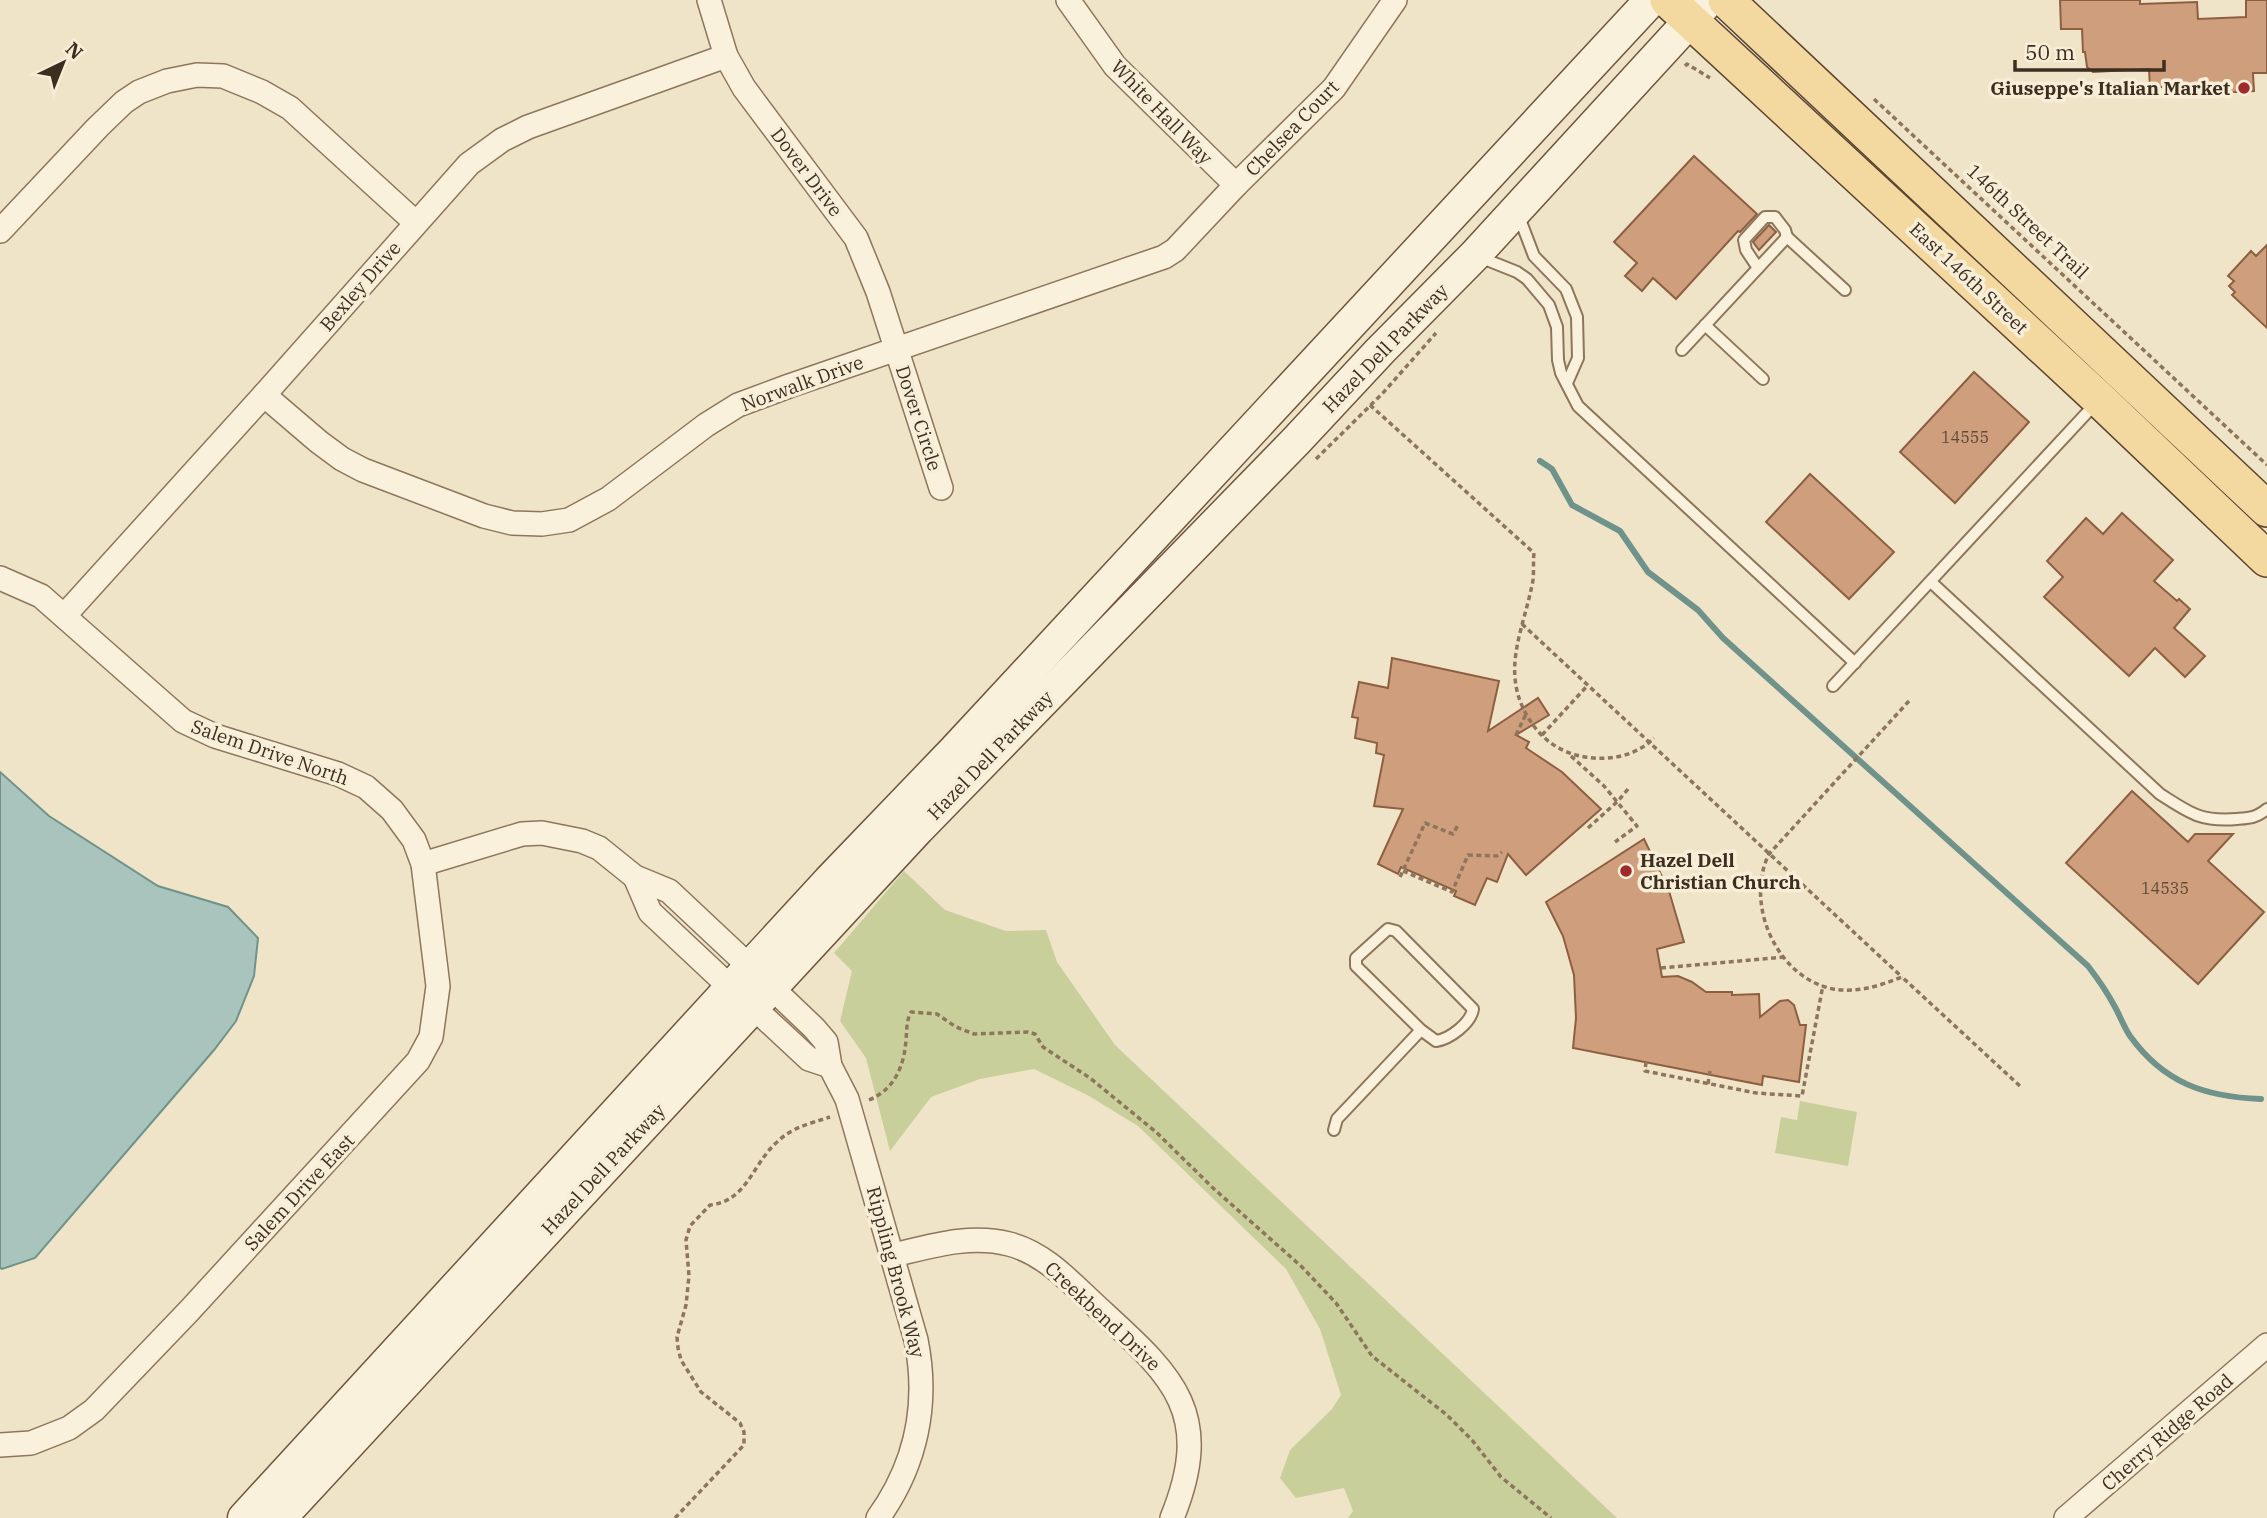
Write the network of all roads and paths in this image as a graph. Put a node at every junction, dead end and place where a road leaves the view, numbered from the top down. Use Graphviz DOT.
graph roads {
  1 [pos="709,0"];
  2 [pos="1068,0"];
  3 [pos="1395,0"];
  4 [pos="1651,0"];
  5 [pos="1726,0"];
  6 [pos="1689,7"];
  7 [pos="726,56"];
  8 [pos="1869,94"];
  9 [pos="1236,185"];
  10 [pos="1516,210"];
  11 [pos="416,223"];
  12 [pos="0,231"];
  13 [pos="1787,237"];
  14 [pos="1475,255"];
  15 [pos="1758,268"];
  16 [pos="1845,290"];
  17 [pos="1444,324"];
  18 [pos="1705,325"];
  19 [pos="897,349"];
  20 [pos="1682,350"];
  21 [pos="1763,379"];
  22 [pos="1567,383"];
  23 [pos="1382,394"];
  24 [pos="264,395"];
  25 [pos="2099,399"];
  26 [pos="1370,405"];
  27 [pos="2267,465"];
  28 [pos="941,488"];
  29 [pos="2265,503"];
  30 [pos="2267,559"];
  31 [pos="0,578"];
  32 [pos="1931,582"];
  33 [pos="64,616"];
  34 [pos="1522,624"];
  35 [pos="1855,663"];
  36 [pos="1588,685"];
  37 [pos="1833,686"];
  38 [pos="1909,701"];
  39 [pos="1526,714"];
  40 [pos="1516,735"];
  41 [pos="1542,736"];
  42 [pos="1654,738"];
  43 [pos="1650,742"];
  44 [pos="1569,754"];
  45 [pos="1628,789"];
  46 [pos="1618,802"];
  47 [pos="2267,809"];
  48 [pos="1458,825"];
  49 [pos="1588,828"];
  50 [pos="1615,842"];
  51 [pos="1502,852"];
  52 [pos="1769,854"];
  53 [pos="424,864"];
  54 [pos="1403,871"];
  55 [pos="1400,877"];
  56 [pos="1784,957"];
  57 [pos="1661,968"];
  58 [pos="1902,977"];
  59 [pos="1823,985"];
  60 [pos="751,987"];
  61 [pos="1421,1030"];
  62 [pos="1646,1062"];
  63 [pos="1710,1071"];
  64 [pos="1708,1084"];
  65 [pos="2021,1087"];
  66 [pos="1334,1130"];
  67 [pos="894,1255"];
  68 [pos="2267,1345"];
  69 [pos="0,1445"];
  70 [pos="244,1518"];
  71 [pos="280,1518"];
  72 [pos="878,1518"];
  73 [pos="1172,1518"];
  74 [pos="2066,1518"];
  1 -- 7 [label="street, Dover Drive"];
  2 -- 9 [label="street, White Hall Way"];
  3 -- 9 [label="street, Chelsea Court"];
  4 -- 60 [label="main road, Hazel Dell Parkway"];
  5 -- 29 [label="main road, East 146th Street"];
  6 -- 10 [label="main road, Hazel Dell Parkway"];
  6 -- 25 [label="main road, East 146th Street"];
  7 -- 11 [label="street, Bexley Drive"];
  7 -- 19 [label="street, Dover Drive"];
  8 -- 27 [label="path, 146th Street Trail"];
  9 -- 19 [label="street, Norwalk Drive"];
  10 -- 14 [label="main road, Hazel Dell Parkway"];
  10 -- 22 [label="lane"];
  11 -- 12 [label="street"];
  11 -- 24 [label="street, Bexley Drive"];
  13 -- 15 [label="lane"];
  13 -- 15 [label="lane"];
  13 -- 16 [label="lane"];
  14 -- 22 [label="lane"];
  14 -- 60 [label="main road, Hazel Dell Parkway"];
  15 -- 18 [label="lane"];
  17 -- 23 [label="path"];
  18 -- 20 [label="lane"];
  18 -- 21 [label="lane"];
  19 -- 24 [label="street, Norwalk Drive"];
  19 -- 28 [label="street, Dover Circle"];
  22 -- 35 [label="lane"];
  24 -- 33 [label="street, Bexley Drive"];
  25 -- 30 [label="main road, East 146th Street"];
  25 -- 32 [label="lane"];
  26 -- 34 [label="path"];
  31 -- 33 [label="street, Salem Drive North"];
  32 -- 35 [label="lane"];
  32 -- 47 [label="lane"];
  33 -- 53 [label="street, Salem Drive North"];
  34 -- 36 [label="path"];
  34 -- 39 [label="path"];
  35 -- 37 [label="lane"];
  36 -- 41 [label="path"];
  36 -- 43 [label="path"];
  38 -- 52 [label="path"];
  39 -- 40 [label="path"];
  39 -- 41 [label="path"];
  41 -- 44 [label="path"];
  42 -- 43 [label="path"];
  43 -- 44 [label="path"];
  43 -- 52 [label="path"];
  44 -- 46 [label="path"];
  45 -- 46 [label="path"];
  46 -- 49 [label="path"];
  46 -- 50 [label="path"];
  48 -- 54 [label="path"];
  51 -- 54 [label="path"];
  52 -- 56 [label="path"];
  52 -- 58 [label="path"];
  53 -- 60 [label="street, Rippling Brook Way"];
  53 -- 69 [label="street, Salem Drive East"];
  54 -- 55 [label="path"];
  56 -- 57 [label="path"];
  56 -- 59 [label="path"];
  58 -- 59 [label="path"];
  58 -- 65 [label="path"];
  59 -- 64 [label="path"];
  60 -- 67 [label="street, Rippling Brook Way"];
  60 -- 70 [label="main road, Hazel Dell Parkway"];
  60 -- 71 [label="main road, Hazel Dell Parkway"];
  61 -- 61 [label="lane"];
  61 -- 66 [label="lane"];
  62 -- 64 [label="path"];
  63 -- 64 [label="path"];
  67 -- 72 [label="street, Rippling Brook Way"];
  67 -- 73 [label="street, Creekbend Drive"];
  68 -- 74 [label="street, Cherry Ridge Road"];
}
